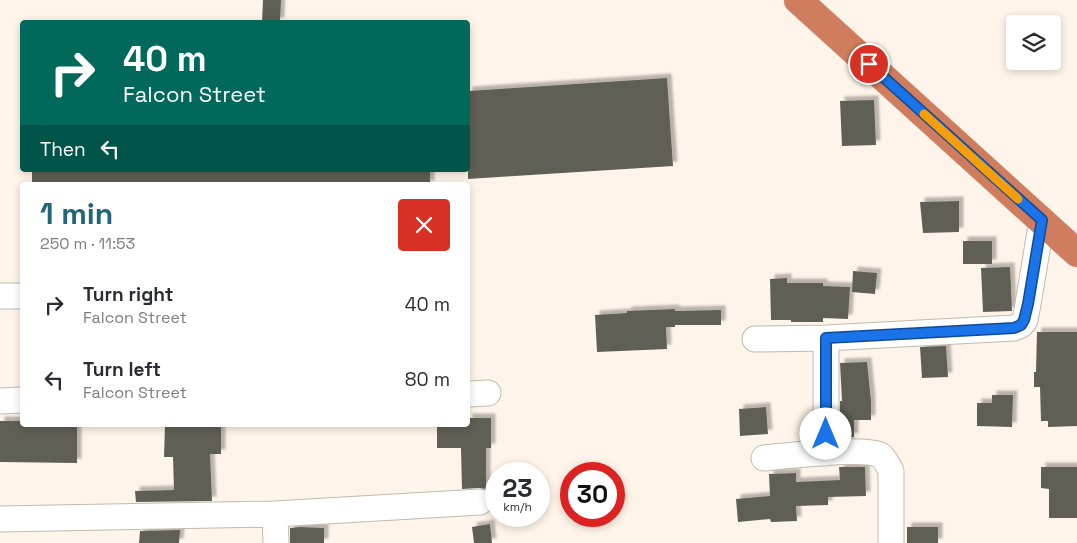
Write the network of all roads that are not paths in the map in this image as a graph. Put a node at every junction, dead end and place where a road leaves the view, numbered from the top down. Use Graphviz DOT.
graph roads {
  1 [pos="798,0"];
  2 [pos="1042,220"];
  3 [pos="1077,253"];
  4 [pos="0,296"];
  5 [pos="20,296"];
  6 [pos="826,338"];
  7 [pos="755,339"];
  8 [pos="20,400"];
  9 [pos="0,401"];
  10 [pos="826,453"];
  11 [pos="764,458"];
  12 [pos="480,502"];
  13 [pos="275,514"];
  14 [pos="0,519"];
  15 [pos="276,543"];
  16 [pos="891,543"];
  1 -- 2 [label="highway"];
  2 -- 3 [label="highway"];
  2 -- 6 [label="street"];
  4 -- 5 [label="street"];
  6 -- 7 [label="street"];
  6 -- 10 [label="street"];
  8 -- 9 [label="street"];
  10 -- 11 [label="street"];
  10 -- 16 [label="street"];
  12 -- 13 [label="street"];
  13 -- 14 [label="street"];
  13 -- 15 [label="street"];
}
